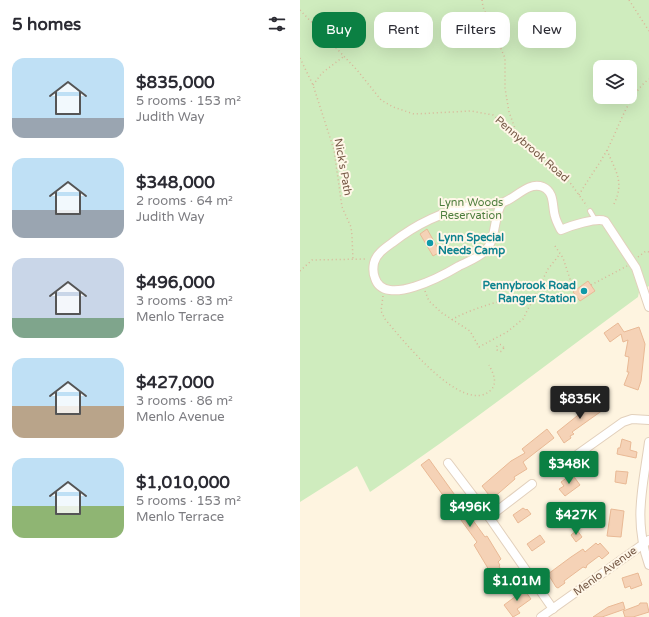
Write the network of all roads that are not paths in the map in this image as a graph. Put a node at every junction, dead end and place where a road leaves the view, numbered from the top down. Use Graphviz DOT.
graph roads {
  1 [pos="502,203"];
  2 [pos="590,211"];
  3 [pos="596,221"];
  4 [pos="649,307"];
  5 [pos="649,420"];
  6 [pos="649,442"];
  7 [pos="448,463"];
  8 [pos="558,463"];
  9 [pos="532,484"];
  10 [pos="489,517"];
  11 [pos="649,540"];
  12 [pos="642,545"];
  13 [pos="649,565"];
  14 [pos="553,609"];
  15 [pos="541,617"];
  1 -- 1 [label="street, Pennybrook Road"];
  1 -- 3 [label="street, Pennybrook Road"];
  2 -- 3 [label="lane"];
  3 -- 4 [label="street"];
  5 -- 8 [label="street"];
  6 -- 12 [label="street"];
  7 -- 10 [label="street"];
  9 -- 10 [label="street"];
  10 -- 14 [label="street"];
  11 -- 12 [label="street, Menlo Avenue"];
  12 -- 13 [label="street"];
  12 -- 14 [label="street, Menlo Avenue"];
  14 -- 15 [label="street, Menlo Avenue"];
}
